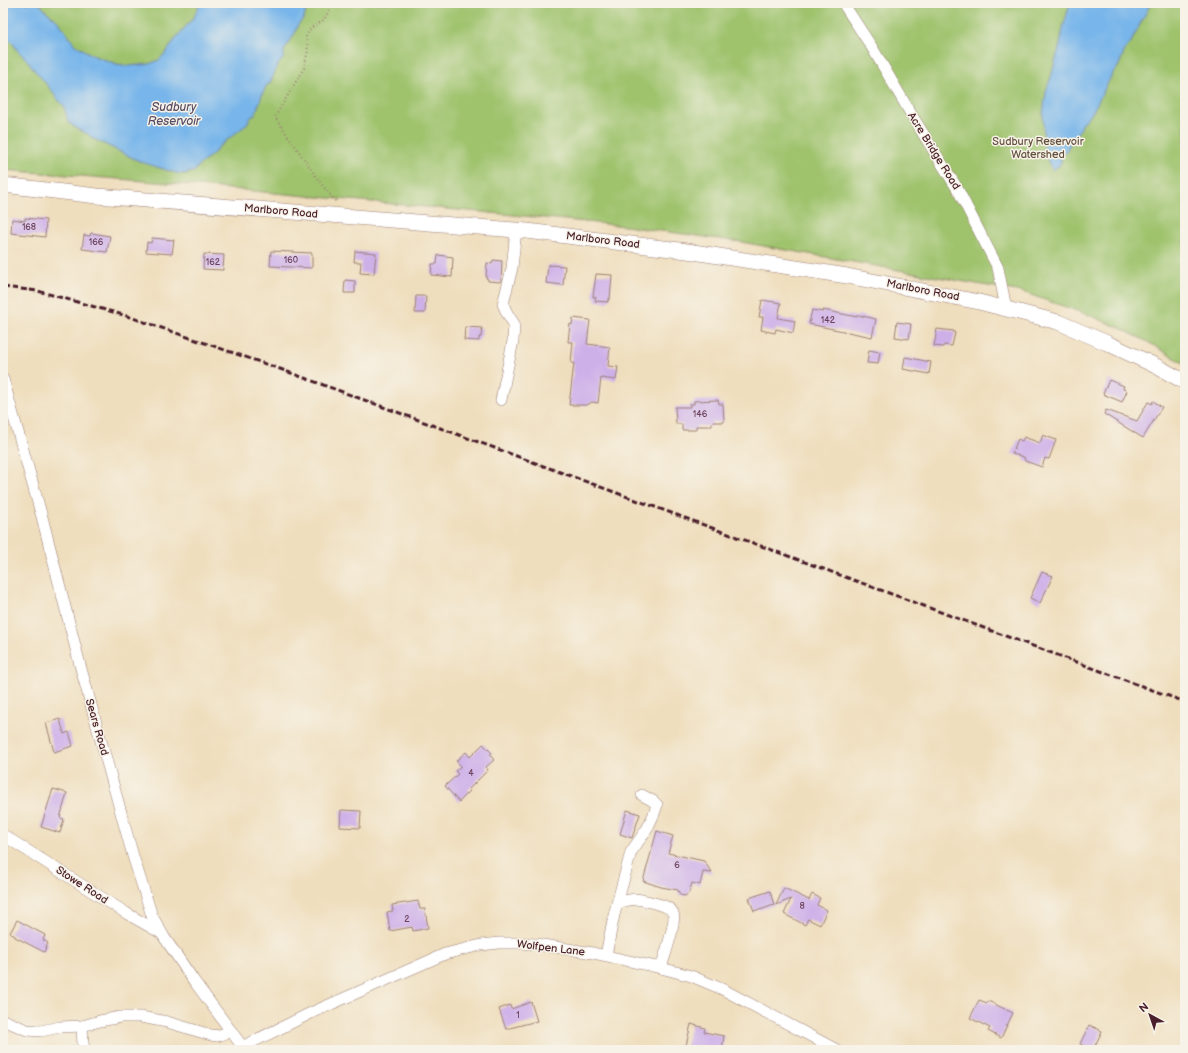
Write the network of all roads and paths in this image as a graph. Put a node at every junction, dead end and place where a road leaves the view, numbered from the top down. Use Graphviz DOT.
graph roads {
  1 [pos="332,3"];
  2 [pos="843,3"];
  3 [pos="3,185"];
  4 [pos="338,216"];
  5 [pos="516,230"];
  6 [pos="1006,308"];
  7 [pos="3,379"];
  8 [pos="1185,382"];
  9 [pos="501,400"];
  10 [pos="642,795"];
  11 [pos="3,835"];
  12 [pos="617,903"];
  13 [pos="162,933"];
  14 [pos="606,955"];
  15 [pos="661,968"];
  16 [pos="3,1020"];
  17 [pos="82,1026"];
  18 [pos="231,1031"];
  19 [pos="244,1048"];
  20 [pos="85,1050"];
  21 [pos="836,1050"];
  1 -- 4 [label="path"];
  2 -- 6 [label="street, Acre Bridge Road"];
  3 -- 4 [label="main road, Marlboro Road"];
  4 -- 5 [label="main road, Marlboro Road"];
  5 -- 6 [label="main road, Marlboro Road"];
  5 -- 9 [label="street"];
  6 -- 8 [label="main road, Marlboro Road"];
  7 -- 13 [label="street, Sears Road"];
  10 -- 12 [label="street"];
  11 -- 13 [label="street, Stowe Road"];
  12 -- 14 [label="street"];
  12 -- 15 [label="street"];
  13 -- 18 [label="street, Sears Road"];
  14 -- 15 [label="street, Wolfpen Lane"];
  14 -- 19 [label="street, Wolfpen Lane"];
  15 -- 21 [label="street, Wolfpen Lane"];
  16 -- 17 [label="street"];
  17 -- 18 [label="street"];
  17 -- 20 [label="street"];
  18 -- 19 [label="street, Sears Road"];
}
